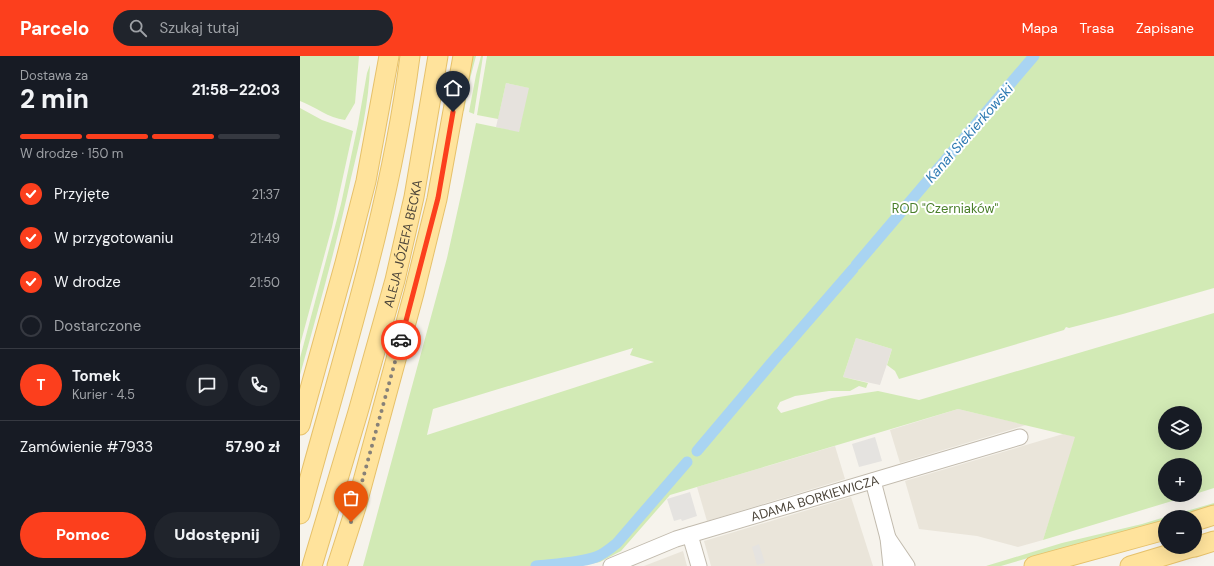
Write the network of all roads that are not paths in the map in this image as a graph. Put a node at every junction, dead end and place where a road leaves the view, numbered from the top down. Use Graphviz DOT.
graph roads {
  1 [pos="389,56"];
  2 [pos="410,56"];
  3 [pos="438,56"];
  4 [pos="463,56"];
  5 [pos="300,425"];
  6 [pos="1020,437"];
  7 [pos="344,462"];
  8 [pos="310,475"];
  9 [pos="873,481"];
  10 [pos="300,500"];
  11 [pos="300,514"];
  12 [pos="1214,515"];
  13 [pos="1202,519"];
  14 [pos="1158,532"];
  15 [pos="690,535"];
  16 [pos="888,538"];
  17 [pos="1214,541"];
  18 [pos="1202,545"];
  19 [pos="1170,554"];
  20 [pos="312,566"];
  21 [pos="326,566"];
  22 [pos="337,566"];
  23 [pos="611,566"];
  24 [pos="699,566"];
  25 [pos="891,566"];
  26 [pos="908,566"];
  27 [pos="1034,566"];
  28 [pos="1130,566"];
  1 -- 5 [label="main road"];
  2 -- 8 [label="main road"];
  3 -- 7 [label="main road, ALEJA JÓZEFA BECKA"];
  4 -- 22 [label="main road, ALEJA JÓZEFA BECKA"];
  6 -- 9 [label="street, ADAMA BORKIEWICZA"];
  7 -- 20 [label="main road, ALEJA JÓZEFA BECKA"];
  7 -- 21 [label="main road"];
  8 -- 10 [label="main road"];
  8 -- 11 [label="main road"];
  9 -- 15 [label="street, ADAMA BORKIEWICZA"];
  9 -- 16 [label="street"];
  12 -- 13 [label="main road"];
  14 -- 27 [label="main road"];
  15 -- 23 [label="street, ADAMA BORKIEWICZA"];
  15 -- 24 [label="street"];
  16 -- 25 [label="street"];
  16 -- 26 [label="street"];
  17 -- 18 [label="main road"];
  19 -- 28 [label="main road"];
}
